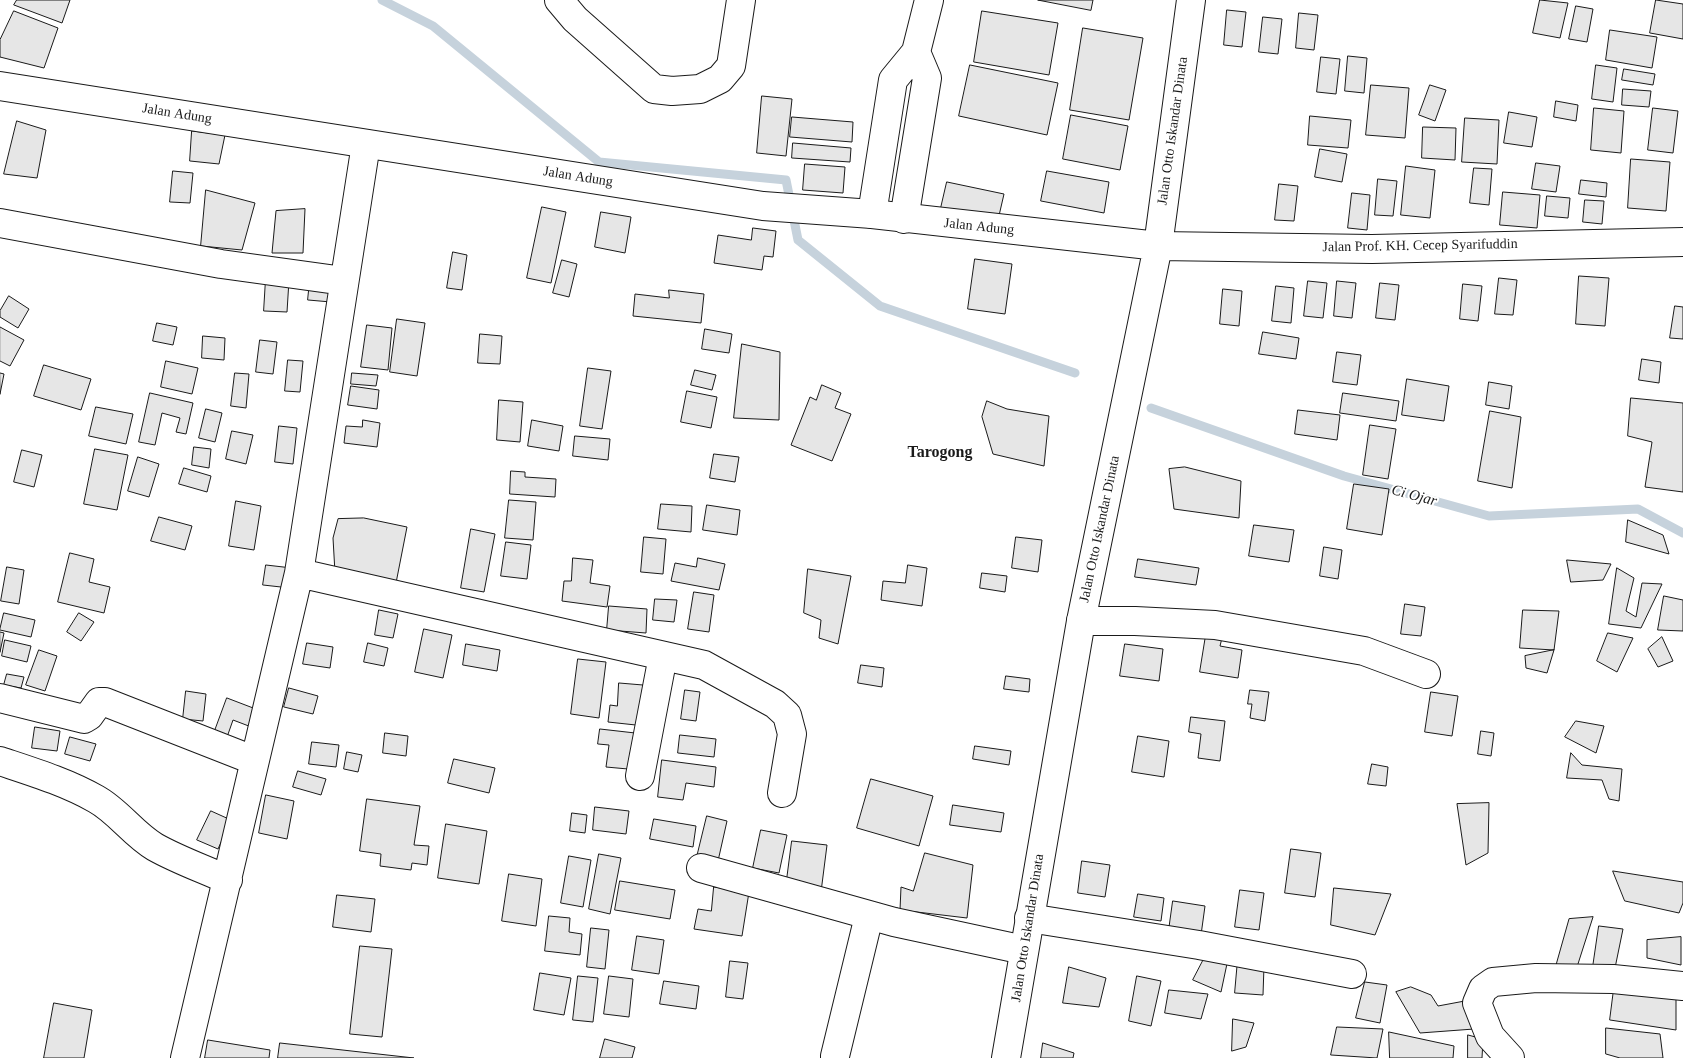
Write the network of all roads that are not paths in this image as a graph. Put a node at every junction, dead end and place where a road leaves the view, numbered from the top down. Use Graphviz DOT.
graph roads {
  1 [pos="559,0"];
  2 [pos="741,0"];
  3 [pos="929,0"];
  4 [pos="1191,0"];
  5 [pos="916,52"];
  6 [pos="0,86"];
  7 [pos="366,144"];
  8 [pos="872,214"];
  9 [pos="904,219"];
  10 [pos="0,223"];
  11 [pos="1683,242"];
  12 [pos="1158,246"];
  13 [pos="344,281"];
  14 [pos="298,573"];
  15 [pos="1081,622"];
  16 [pos="663,656"];
  17 [pos="1426,674"];
  18 [pos="0,698"];
  19 [pos="253,760"];
  20 [pos="0,761"];
  21 [pos="640,776"];
  22 [pos="782,792"];
  23 [pos="700,868"];
  24 [pos="228,880"];
  25 [pos="869,916"];
  26 [pos="1029,918"];
  27 [pos="1024,950"];
  28 [pos="1352,974"];
  29 [pos="1683,986"];
  30 [pos="835,1056"];
  31 [pos="185,1058"];
  32 [pos="1006,1058"];
  33 [pos="1510,1058"];
  1 -- 2 [label="street"];
  3 -- 5 [label="street"];
  4 -- 12 [label="street, Jalan Otto Iskandar Dinata"];
  5 -- 8 [label="street"];
  5 -- 9 [label="street"];
  6 -- 7 [label="street, Jalan Adung"];
  7 -- 8 [label="street, Jalan Adung"];
  7 -- 13 [label="street"];
  8 -- 9 [label="street, Jalan Adung"];
  9 -- 12 [label="street, Jalan Adung"];
  10 -- 13 [label="street"];
  11 -- 12 [label="street, Jalan Prof. KH. Cecep Syarifuddin"];
  12 -- 15 [label="street, Jalan Otto Iskandar Dinata"];
  13 -- 14 [label="street"];
  14 -- 16 [label="street"];
  14 -- 19 [label="street"];
  15 -- 17 [label="street"];
  15 -- 26 [label="street, Jalan Otto Iskandar Dinata"];
  16 -- 21 [label="street"];
  16 -- 22 [label="street"];
  18 -- 19 [label="street"];
  19 -- 24 [label="street"];
  20 -- 24 [label="street"];
  23 -- 25 [label="street"];
  24 -- 31 [label="street"];
  25 -- 27 [label="street"];
  25 -- 30 [label="street"];
  26 -- 27 [label="street, Jalan Otto Iskandar Dinata"];
  26 -- 28 [label="street"];
  27 -- 32 [label="street, Jalan Otto Iskandar Dinata"];
  29 -- 33 [label="street"];
}
